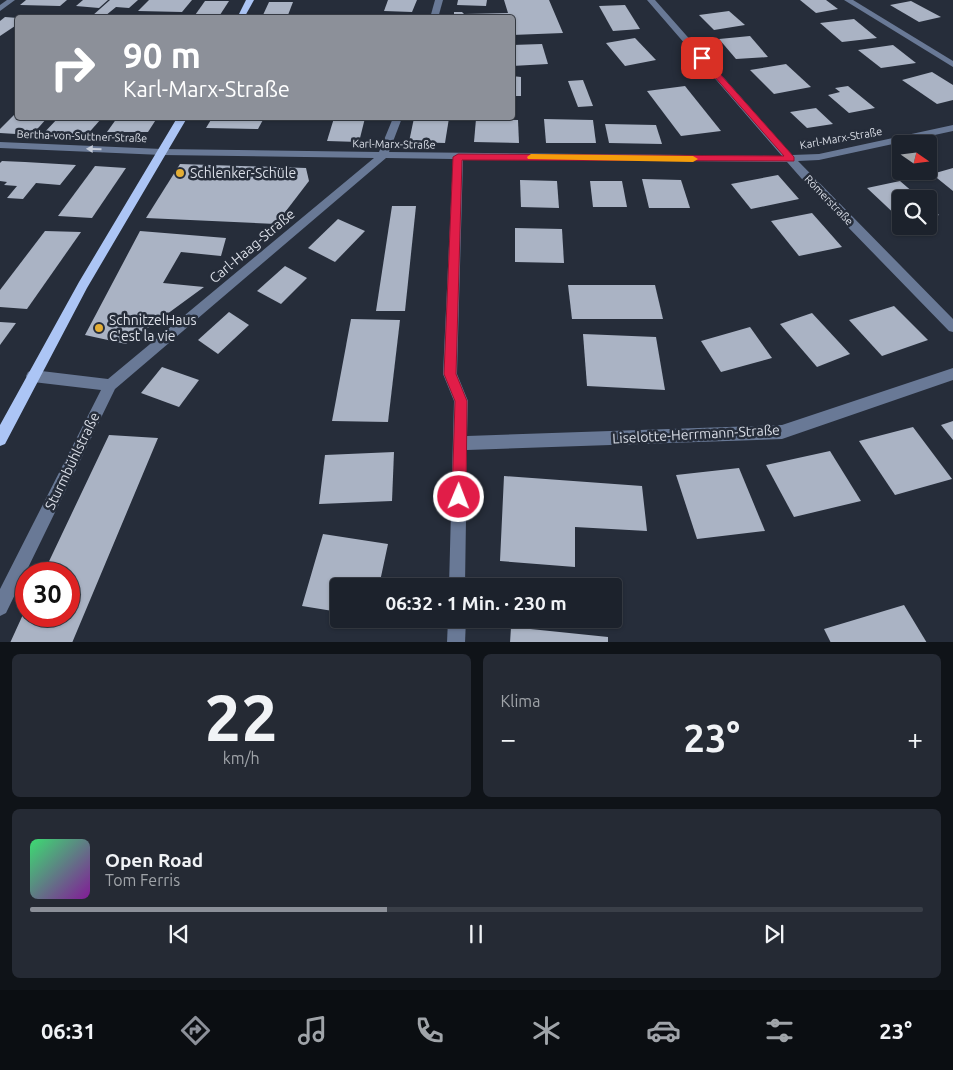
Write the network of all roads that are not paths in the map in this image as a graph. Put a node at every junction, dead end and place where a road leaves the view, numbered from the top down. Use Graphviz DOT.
graph roads {
  1 [pos="11,0"];
  2 [pos="250,0"];
  3 [pos="439,0"];
  4 [pos="651,0"];
  5 [pos="848,0"];
  6 [pos="0,9"];
  7 [pos="242,15"];
  8 [pos="435,15"];
  9 [pos="953,65"];
  10 [pos="181,120"];
  11 [pos="397,120"];
  12 [pos="953,128"];
  13 [pos="0,145"];
  14 [pos="162,152"];
  15 [pos="382,156"];
  16 [pos="458,157"];
  17 [pos="791,159"];
  18 [pos="953,327"];
  19 [pos="953,374"];
  20 [pos="33,376"];
  21 [pos="110,385"];
  22 [pos="4,422"];
  23 [pos="0,439"];
  24 [pos="460,443"];
  25 [pos="457,578"];
  26 [pos="0,606"];
  27 [pos="457,628"];
  28 [pos="456,642"];
  1 -- 6 [label="street"];
  2 -- 7 [label="main road"];
  3 -- 8 [label="street"];
  4 -- 17 [label="street, Römerstraße"];
  5 -- 9 [label="street"];
  10 -- 14 [label="main road"];
  11 -- 15 [label="street, Carl-Haag-Straße"];
  12 -- 17 [label="street, Karl-Marx-Straße"];
  14 -- 13 [label="street, Bertha-von-Suttner-Straße, one-way"];
  14 -- 15 [label="street, Karl-Marx-Straße"];
  14 -- 20 [label="main road"];
  15 -- 16 [label="street, Karl-Marx-Straße"];
  15 -- 21 [label="street, Carl-Haag-Straße"];
  16 -- 17 [label="street, Karl-Marx-Straße"];
  16 -- 24 [label="street"];
  17 -- 18 [label="street, Römerstraße"];
  19 -- 24 [label="street, Liselotte-Herrmann-Straße"];
  20 -- 21 [label="street"];
  20 -- 22 [label="main road"];
  21 -- 26 [label="street, Sturmbühlstraße"];
  22 -- 23 [label="main road"];
  24 -- 25 [label="street"];
  27 -- 28 [label="street"];
}
